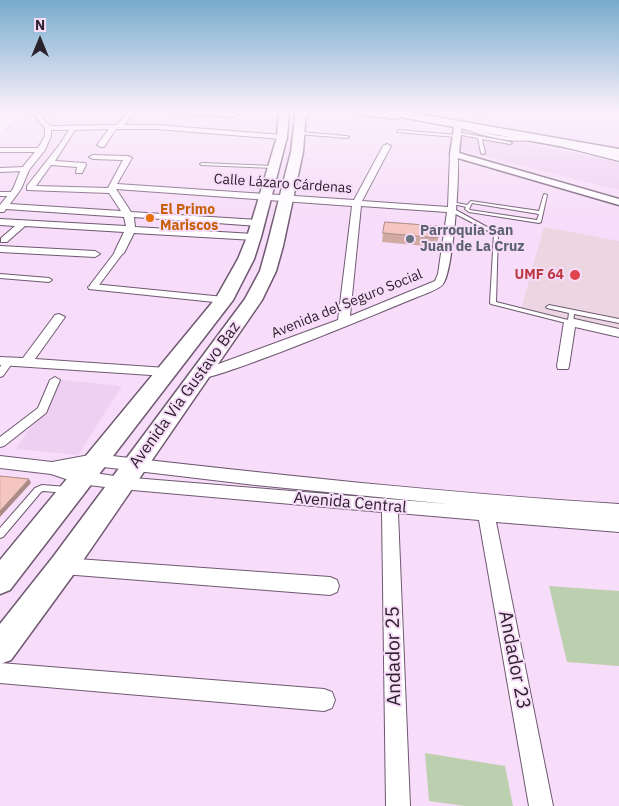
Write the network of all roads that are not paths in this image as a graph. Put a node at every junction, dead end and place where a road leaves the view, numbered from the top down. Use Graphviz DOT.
graph roads {
  1 [pos="59,148"];
  2 [pos="279,148"];
  3 [pos="297,148"];
  4 [pos="386,148"];
  5 [pos="456,148"];
  6 [pos="482,148"];
  7 [pos="575,148"];
  8 [pos="586,148"];
  9 [pos="0,150"];
  10 [pos="41,150"];
  11 [pos="454,153"];
  12 [pos="483,153"];
  13 [pos="619,154"];
  14 [pos="93,157"];
  15 [pos="619,159"];
  16 [pos="48,163"];
  17 [pos="202,164"];
  18 [pos="273,167"];
  19 [pos="80,168"];
  20 [pos="25,169"];
  21 [pos="0,170"];
  22 [pos="112,188"];
  23 [pos="0,194"];
  24 [pos="13,194"];
  25 [pos="545,195"];
  26 [pos="265,197"];
  27 [pos="286,198"];
  28 [pos="619,200"];
  29 [pos="357,203"];
  30 [pos="468,206"];
  31 [pos="452,207"];
  32 [pos="2,208"];
  33 [pos="541,213"];
  34 [pos="128,214"];
  35 [pos="0,222"];
  36 [pos="22,224"];
  37 [pos="132,230"];
  38 [pos="256,230"];
  39 [pos="2,244"];
  40 [pos="119,253"];
  41 [pos="95,254"];
  42 [pos="0,276"];
  43 [pos="49,280"];
  44 [pos="93,287"];
  45 [pos="224,300"];
  46 [pos="550,306"];
  47 [pos="571,316"];
  48 [pos="59,317"];
  49 [pos="619,321"];
  50 [pos="343,323"];
  51 [pos="619,333"];
  52 [pos="4,362"];
  53 [pos="26,363"];
  54 [pos="563,366"];
  55 [pos="166,372"];
  56 [pos="0,374"];
  57 [pos="199,376"];
  58 [pos="55,380"];
  59 [pos="0,444"];
  60 [pos="0,462"];
  61 [pos="52,468"];
  62 [pos="127,475"];
  63 [pos="83,476"];
  64 [pos="390,506"];
  65 [pos="619,511"];
  66 [pos="486,514"];
  67 [pos="619,525"];
  68 [pos="0,534"];
  69 [pos="63,566"];
  70 [pos="1,577"];
  71 [pos="330,586"];
  72 [pos="0,649"];
  73 [pos="0,673"];
  74 [pos="324,700"];
  75 [pos="398,806"];
  76 [pos="541,806"];
  1 -- 16 [label="street"];
  2 -- 18 [label="main road, Avenida Via Gustavo Baz"];
  3 -- 27 [label="main road, Avenida Via Gustavo Baz"];
  4 -- 29 [label="street"];
  5 -- 11 [label="street, Avenida del Seguro Social"];
  6 -- 12 [label="lane"];
  7 -- 15 [label="street"];
  8 -- 13 [label="highway"];
  9 -- 10 [label="street"];
  10 -- 20 [label="street"];
  11 -- 28 [label="street"];
  11 -- 31 [label="street, Avenida del Seguro Social"];
  14 -- 22 [label="street"];
  16 -- 19 [label="street"];
  16 -- 22 [label="street, Calle Lázaro Cárdenas"];
  17 -- 18 [label="lane"];
  18 -- 26 [label="main road, Avenida Via Gustavo Baz"];
  20 -- 21 [label="street"];
  20 -- 24 [label="street"];
  22 -- 26 [label="street, Calle Lázaro Cárdenas"];
  22 -- 34 [label="street"];
  23 -- 24 [label="street"];
  24 -- 32 [label="street"];
  25 -- 33 [label="lane"];
  26 -- 27 [label="street, Calle Lázaro Cárdenas"];
  26 -- 38 [label="main road, Avenida Via Gustavo Baz"];
  27 -- 29 [label="street, Calle Lázaro Cárdenas"];
  27 -- 57 [label="main road, Avenida Via Gustavo Baz"];
  29 -- 31 [label="street, Calle Lázaro Cárdenas"];
  29 -- 50 [label="street"];
  30 -- 31 [label="lane"];
  30 -- 33 [label="lane"];
  30 -- 33 [label="lane"];
  31 -- 47 [label="lane"];
  31 -- 50 [label="street, Avenida del Seguro Social"];
  32 -- 34 [label="street"];
  34 -- 37 [label="street"];
  34 -- 38 [label="street"];
  35 -- 36 [label="street"];
  36 -- 37 [label="street"];
  36 -- 39 [label="street"];
  37 -- 38 [label="street"];
  37 -- 40 [label="street"];
  38 -- 45 [label="main road, Avenida Via Gustavo Baz"];
  39 -- 41 [label="street"];
  40 -- 44 [label="street"];
  42 -- 43 [label="lane"];
  44 -- 45 [label="street"];
  45 -- 55 [label="main road, Avenida Via Gustavo Baz"];
  46 -- 47 [label="lane"];
  47 -- 49 [label="lane"];
  47 -- 51 [label="street"];
  47 -- 54 [label="street"];
  48 -- 53 [label="street"];
  50 -- 57 [label="street, Avenida del Seguro Social"];
  52 -- 53 [label="street"];
  52 -- 56 [label="street"];
  53 -- 55 [label="street"];
  55 -- 63 [label="main road, Avenida Via Gustavo Baz"];
  57 -- 62 [label="main road, Avenida Via Gustavo Baz"];
  58 -- 59 [label="street"];
  60 -- 61 [label="street"];
  61 -- 63 [label="street"];
  61 -- 63 [label="street"];
  62 -- 63 [label="street, Avenida Central"];
  62 -- 63 [label="street, Avenida Central"];
  62 -- 64 [label="street, Avenida Central"];
  62 -- 65 [label="street, Avenida Central"];
  62 -- 69 [label="main road, Avenida Via Gustavo Baz"];
  63 -- 68 [label="lane"];
  63 -- 70 [label="main road, Avenida Via Gustavo Baz"];
  64 -- 66 [label="street, Avenida Central"];
  64 -- 75 [label="street, Andador 25"];
  66 -- 67 [label="street, Avenida Central"];
  66 -- 76 [label="street, Andador 23"];
  69 -- 71 [label="street"];
  69 -- 72 [label="main road, Avenida Via Gustavo Baz"];
  73 -- 74 [label="street"];
}
